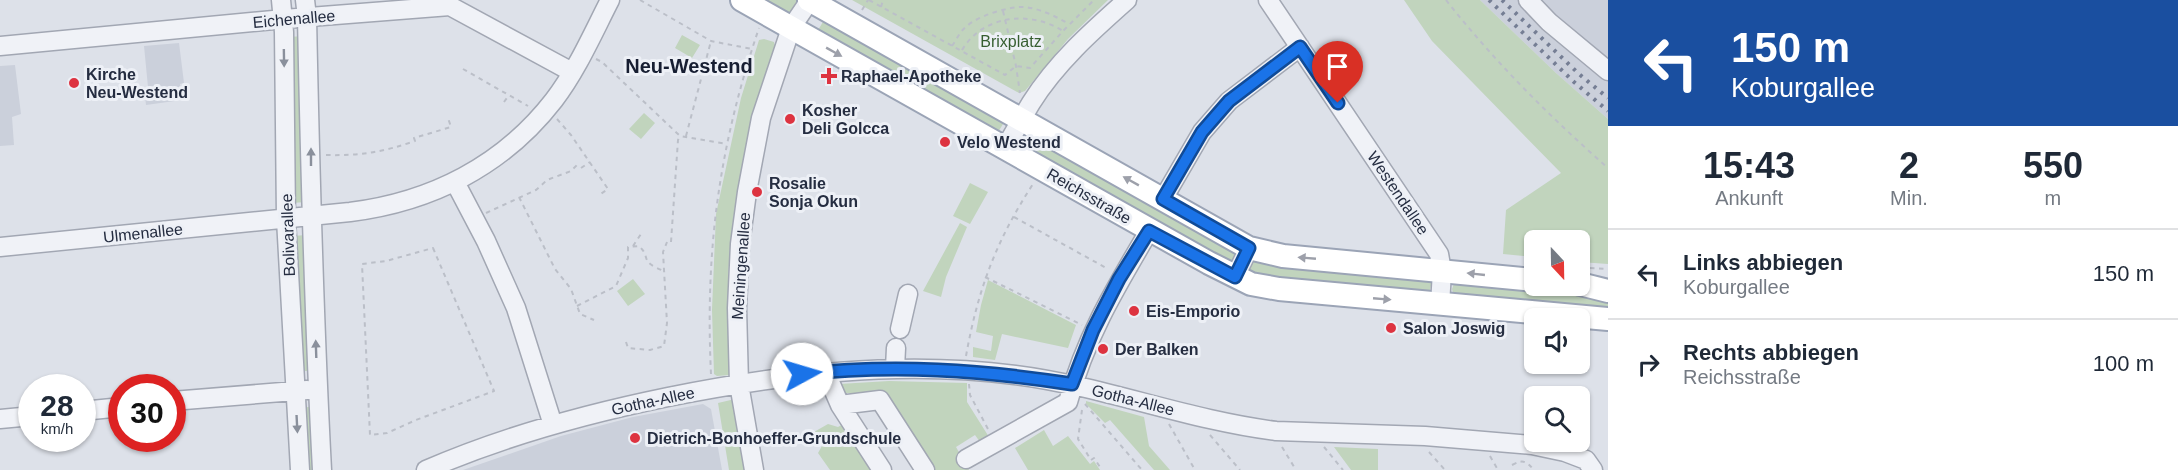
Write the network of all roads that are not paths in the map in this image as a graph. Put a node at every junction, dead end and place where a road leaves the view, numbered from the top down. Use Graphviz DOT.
graph roads {
  1 [pos="281,0"];
  2 [pos="610,0"];
  3 [pos="742,0"];
  4 [pos="810,0"];
  5 [pos="1127,0"];
  6 [pos="1268,0"];
  7 [pos="1528,0"];
  8 [pos="306,9"];
  9 [pos="284,19"];
  10 [pos="791,28"];
  11 [pos="0,46"];
  12 [pos="1300,47"];
  13 [pos="1608,71"];
  14 [pos="572,72"];
  15 [pos="1021,110"];
  16 [pos="1005,148"];
  17 [pos="455,182"];
  18 [pos="1163,199"];
  19 [pos="311,216"];
  20 [pos="286,219"];
  21 [pos="1149,231"];
  22 [pos="0,247"];
  23 [pos="1249,248"];
  24 [pos="1442,271"];
  25 [pos="1235,277"];
  26 [pos="1590,277"];
  27 [pos="1524,279"];
  28 [pos="1608,291"];
  29 [pos="908,294"];
  30 [pos="1440,304"];
  31 [pos="1608,320"];
  32 [pos="900,329"];
  33 [pos="896,348"];
  34 [pos="896,368"];
  35 [pos="830,382"];
  36 [pos="739,384"];
  37 [pos="318,389"];
  38 [pos="296,390"];
  39 [pos="1080,395"];
  40 [pos="186,400"];
  41 [pos="840,405"];
  42 [pos="18,417"];
  43 [pos="0,419"];
  44 [pos="553,425"];
  45 [pos="966,459"];
  46 [pos="300,470"];
  47 [pos="322,470"];
  48 [pos="426,470"];
  49 [pos="754,470"];
  50 [pos="882,470"];
  51 [pos="925,470"];
  52 [pos="1593,470"];
  1 -- 9 [label="street, Bolivarallee"];
  2 -- 14 [label="street, Ulmenallee"];
  3 -- 10 [label="main road, Reichsstraße"];
  4 -- 10 [label="street, Meiningenallee"];
  4 -- 15 [label="main road, Reichsstraße"];
  5 -- 15 [label="street"];
  6 -- 12 [label="street, Westendallee"];
  7 -- 13 [label="street"];
  8 -- 9 [label="street, Eichenallee"];
  8 -- 14 [label="street, Eichenallee"];
  19 -- 8 [label="street, Bolivarallee, one-way"];
  9 -- 11 [label="street, Eichenallee"];
  9 -- 20 [label="street, Bolivarallee, one-way"];
  10 -- 16 [label="main road, Reichsstraße, one-way"];
  10 -- 36 [label="street, Meiningenallee"];
  12 -- 18 [label="street"];
  12 -- 24 [label="street, Westendallee"];
  14 -- 17 [label="street, Ulmenallee"];
  15 -- 16 [label="street"];
  18 -- 15 [label="main road, Reichsstraße, one-way"];
  16 -- 21 [label="main road, Reichsstraße"];
  17 -- 19 [label="street, Ulmenallee"];
  17 -- 44 [label="street"];
  18 -- 23 [label="main road, Reichsstraße"];
  19 -- 20 [label="street, Ulmenallee"];
  37 -- 19 [label="street, Bolivarallee, one-way"];
  20 -- 22 [label="street, Ulmenallee"];
  20 -- 38 [label="street, Bolivarallee"];
  21 -- 25 [label="main road, Reichsstraße"];
  21 -- 39 [label="street"];
  24 -- 23 [label="main road, Reichsstraße, one-way"];
  23 -- 25 [label="street"];
  27 -- 24 [label="main road, Reichsstraße, one-way"];
  24 -- 30 [label="street, Westendallee"];
  25 -- 30 [label="main road, Reichsstraße, one-way"];
  26 -- 28 [label="main road"];
  29 -- 32 [label="street"];
  30 -- 31 [label="main road, Reichsstraße"];
  33 -- 34 [label="street"];
  34 -- 36 [label="street, Gotha-Allee"];
  34 -- 39 [label="street, Gotha-Allee"];
  35 -- 41 [label="street"];
  36 -- 44 [label="street, Gotha-Allee"];
  36 -- 49 [label="street, Meiningenallee"];
  37 -- 38 [label="street"];
  37 -- 47 [label="street, Bolivarallee"];
  38 -- 40 [label="street"];
  38 -- 46 [label="street, Bolivarallee, one-way"];
  39 -- 45 [label="street"];
  39 -- 52 [label="street, Gotha-Allee"];
  41 -- 50 [label="street"];
  41 -- 51 [label="street"];
  42 -- 43 [label="street"];
  44 -- 48 [label="street, Gotha-Allee"];
}
